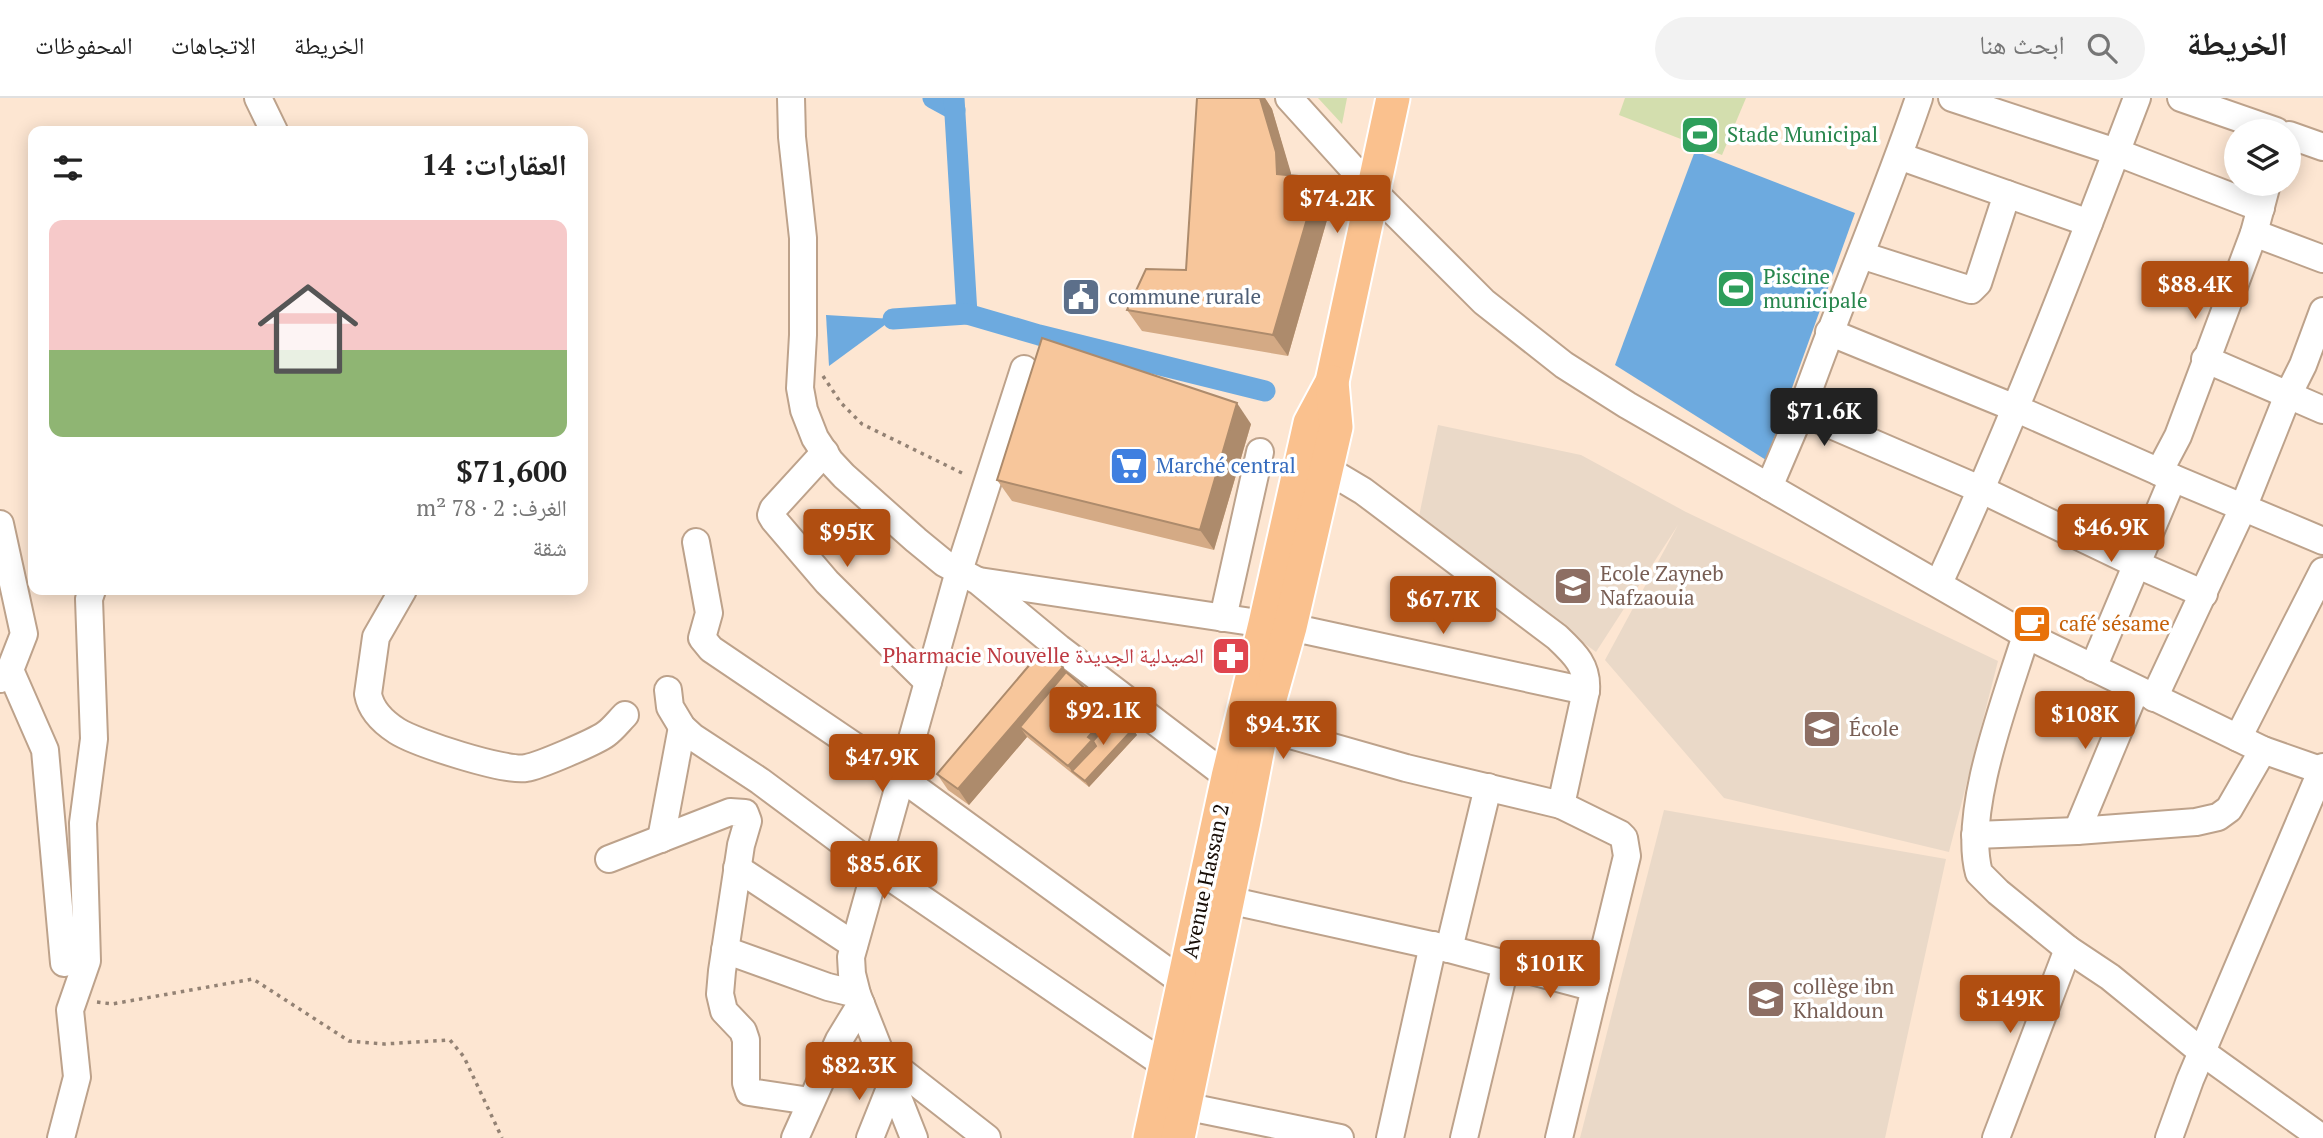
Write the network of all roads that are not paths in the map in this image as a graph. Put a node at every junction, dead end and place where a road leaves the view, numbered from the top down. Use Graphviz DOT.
graph roads {
  1 [pos="258,98"];
  2 [pos="791,98"];
  3 [pos="1289,98"];
  4 [pos="1393,98"];
  5 [pos="1919,98"];
  6 [pos="1952,98"];
  7 [pos="2137,98"];
  8 [pos="2181,98"];
  9 [pos="2241,119"];
  10 [pos="272,126"];
  11 [pos="2301,139"];
  12 [pos="2323,147"];
  13 [pos="2116,152"];
  14 [pos="1899,156"];
  15 [pos="1374,192"];
  16 [pos="2007,194"];
  17 [pos="2261,208"];
  18 [pos="2089,223"];
  19 [pos="1861,255"];
  20 [pos="2323,259"];
  21 [pos="2322,319"];
  22 [pos="1829,331"];
  23 [pos="2205,359"];
  24 [pos="1024,369"];
  25 [pos="1332,382"];
  26 [pos="2288,395"];
  27 [pos="2015,408"];
  28 [pos="2323,410"];
  29 [pos="1801,412"];
  30 [pos="1260,452"];
  31 [pos="825,453"];
  32 [pos="1326,469"];
  33 [pos="2166,475"];
  34 [pos="1769,487"];
  35 [pos="1982,490"];
  36 [pos="2243,508"];
  37 [pos="0,524"];
  38 [pos="2323,541"];
  39 [pos="696,542"];
  40 [pos="1236,561"];
  41 [pos="1278,563"];
  42 [pos="2136,564"];
  43 [pos="2323,570"];
  44 [pos="968,576"];
  45 [pos="1939,583"];
  46 [pos="2204,594"];
  47 [pos="90,595"];
  48 [pos="400,595"];
  49 [pos="1223,618"];
  50 [pos="1278,626"];
  51 [pos="2026,635"];
  52 [pos="1059,648"];
  53 [pos="1042,668"];
  54 [pos="2093,668"];
  55 [pos="5,674"];
  56 [pos="928,682"];
  57 [pos="668,691"];
  58 [pos="1586,691"];
  59 [pos="2145,693"];
  60 [pos="625,715"];
  61 [pos="682,727"];
  62 [pos="1262,727"];
  63 [pos="2238,738"];
  64 [pos="2263,750"];
  65 [pos="2323,769"];
  66 [pos="1228,777"];
  67 [pos="946,778"];
  68 [pos="903,779"];
  69 [pos="1488,787"];
  70 [pos="929,798"];
  71 [pos="1561,805"];
  72 [pos="2077,831"];
  73 [pos="1975,835"];
  74 [pos="661,839"];
  75 [pos="609,859"];
  76 [pos="877,867"];
  77 [pos="737,868"];
  78 [pos="1228,900"];
  79 [pos="854,945"];
  80 [pos="1441,947"];
  81 [pos="2068,949"];
  82 [pos="725,950"];
  83 [pos="64,963"];
  84 [pos="1506,963"];
  85 [pos="1184,984"];
  86 [pos="1595,988"];
  87 [pos="859,999"];
  88 [pos="2202,1052"];
  89 [pos="882,1056"];
  90 [pos="1165,1065"];
  91 [pos="892,1083"];
  92 [pos="810,1101"];
  93 [pos="1184,1106"];
  94 [pos="61,1138"];
  95 [pos="795,1138"];
  96 [pos="870,1138"];
  97 [pos="914,1138"];
  98 [pos="987,1138"];
  99 [pos="1150,1138"];
  100 [pos="1178,1138"];
  101 [pos="1340,1138"];
  102 [pos="1390,1138"];
  103 [pos="1464,1138"];
  104 [pos="1559,1138"];
  105 [pos="1996,1138"];
  106 [pos="2169,1138"];
  107 [pos="2322,1138"];
  1 -- 10 [label="street"];
  2 -- 31 [label="street"];
  3 -- 15 [label="street"];
  4 -- 15 [label="main road, Avenue Hassan 2"];
  5 -- 14 [label="street"];
  6 -- 13 [label="street"];
  7 -- 13 [label="street"];
  8 -- 9 [label="street"];
  11 -- 12 [label="street"];
  13 -- 17 [label="street"];
  13 -- 18 [label="street"];
  14 -- 16 [label="street"];
  14 -- 19 [label="street"];
  15 -- 25 [label="main road, Avenue Hassan 2"];
  15 -- 34 [label="street"];
  16 -- 18 [label="street"];
  16 -- 19 [label="street"];
  17 -- 20 [label="street"];
  17 -- 23 [label="street"];
  18 -- 27 [label="street"];
  19 -- 22 [label="street"];
  21 -- 26 [label="street"];
  22 -- 27 [label="street"];
  22 -- 29 [label="street"];
  23 -- 26 [label="street"];
  23 -- 33 [label="street"];
  24 -- 44 [label="street"];
  25 -- 32 [label="main road, Avenue Hassan 2"];
  25 -- 41 [label="main road, Avenue Hassan 2"];
  26 -- 28 [label="street"];
  26 -- 36 [label="street"];
  27 -- 33 [label="street"];
  27 -- 35 [label="street"];
  29 -- 34 [label="street"];
  29 -- 35 [label="street"];
  30 -- 40 [label="street"];
  31 -- 44 [label="street"];
  31 -- 56 [label="street"];
  32 -- 50 [label="main road, Avenue Hassan 2"];
  32 -- 58 [label="street"];
  33 -- 36 [label="street"];
  33 -- 42 [label="street"];
  34 -- 45 [label="street"];
  35 -- 42 [label="street"];
  35 -- 45 [label="street"];
  36 -- 38 [label="street"];
  36 -- 46 [label="street"];
  37 -- 55 [label="street"];
  39 -- 68 [label="street"];
  40 -- 41 [label="street"];
  40 -- 49 [label="street"];
  41 -- 50 [label="main road, Avenue Hassan 2"];
  42 -- 46 [label="street"];
  42 -- 54 [label="street"];
  43 -- 63 [label="street"];
  44 -- 49 [label="street"];
  44 -- 52 [label="street"];
  44 -- 56 [label="street"];
  45 -- 51 [label="street"];
  46 -- 59 [label="street"];
  47 -- 94 [label="street"];
  48 -- 60 [label="street"];
  49 -- 50 [label="street"];
  50 -- 58 [label="street"];
  50 -- 62 [label="main road, Avenue Hassan 2"];
  50 -- 66 [label="main road, Avenue Hassan 2"];
  51 -- 54 [label="street"];
  51 -- 73 [label="street"];
  52 -- 53 [label="street"];
  52 -- 66 [label="street"];
  54 -- 59 [label="street"];
  55 -- 83 [label="street"];
  56 -- 68 [label="street"];
  57 -- 61 [label="street"];
  58 -- 71 [label="street"];
  59 -- 63 [label="street"];
  59 -- 72 [label="street"];
  61 -- 74 [label="street"];
  61 -- 76 [label="street"];
  62 -- 69 [label="street"];
  62 -- 78 [label="main road, Avenue Hassan 2"];
  63 -- 64 [label="street"];
  64 -- 65 [label="street"];
  64 -- 72 [label="street"];
  65 -- 88 [label="street"];
  66 -- 85 [label="main road, Avenue Hassan 2"];
  67 -- 70 [label="street"];
  68 -- 70 [label="street"];
  68 -- 76 [label="street"];
  69 -- 71 [label="street"];
  69 -- 80 [label="street"];
  70 -- 85 [label="street"];
  71 -- 86 [label="street"];
  72 -- 73 [label="street"];
  73 -- 81 [label="street"];
  74 -- 75 [label="street"];
  74 -- 77 [label="street"];
  76 -- 79 [label="street"];
  76 -- 90 [label="street"];
  77 -- 79 [label="street"];
  77 -- 82 [label="street"];
  78 -- 80 [label="street"];
  78 -- 93 [label="main road, Avenue Hassan 2"];
  79 -- 87 [label="street"];
  80 -- 84 [label="street"];
  80 -- 102 [label="street"];
  81 -- 88 [label="street"];
  81 -- 105 [label="street"];
  82 -- 87 [label="street"];
  82 -- 92 [label="street"];
  84 -- 86 [label="street"];
  84 -- 103 [label="street"];
  85 -- 90 [label="main road, Avenue Hassan 2"];
  86 -- 104 [label="street"];
  87 -- 89 [label="street"];
  87 -- 92 [label="street"];
  88 -- 106 [label="street"];
  88 -- 107 [label="street"];
  89 -- 91 [label="street"];
  89 -- 98 [label="street"];
  90 -- 99 [label="main road, Avenue Hassan 2"];
  91 -- 96 [label="street"];
  91 -- 97 [label="street"];
  92 -- 95 [label="street"];
  93 -- 100 [label="main road, Avenue Hassan 2"];
  93 -- 101 [label="street"];
}
